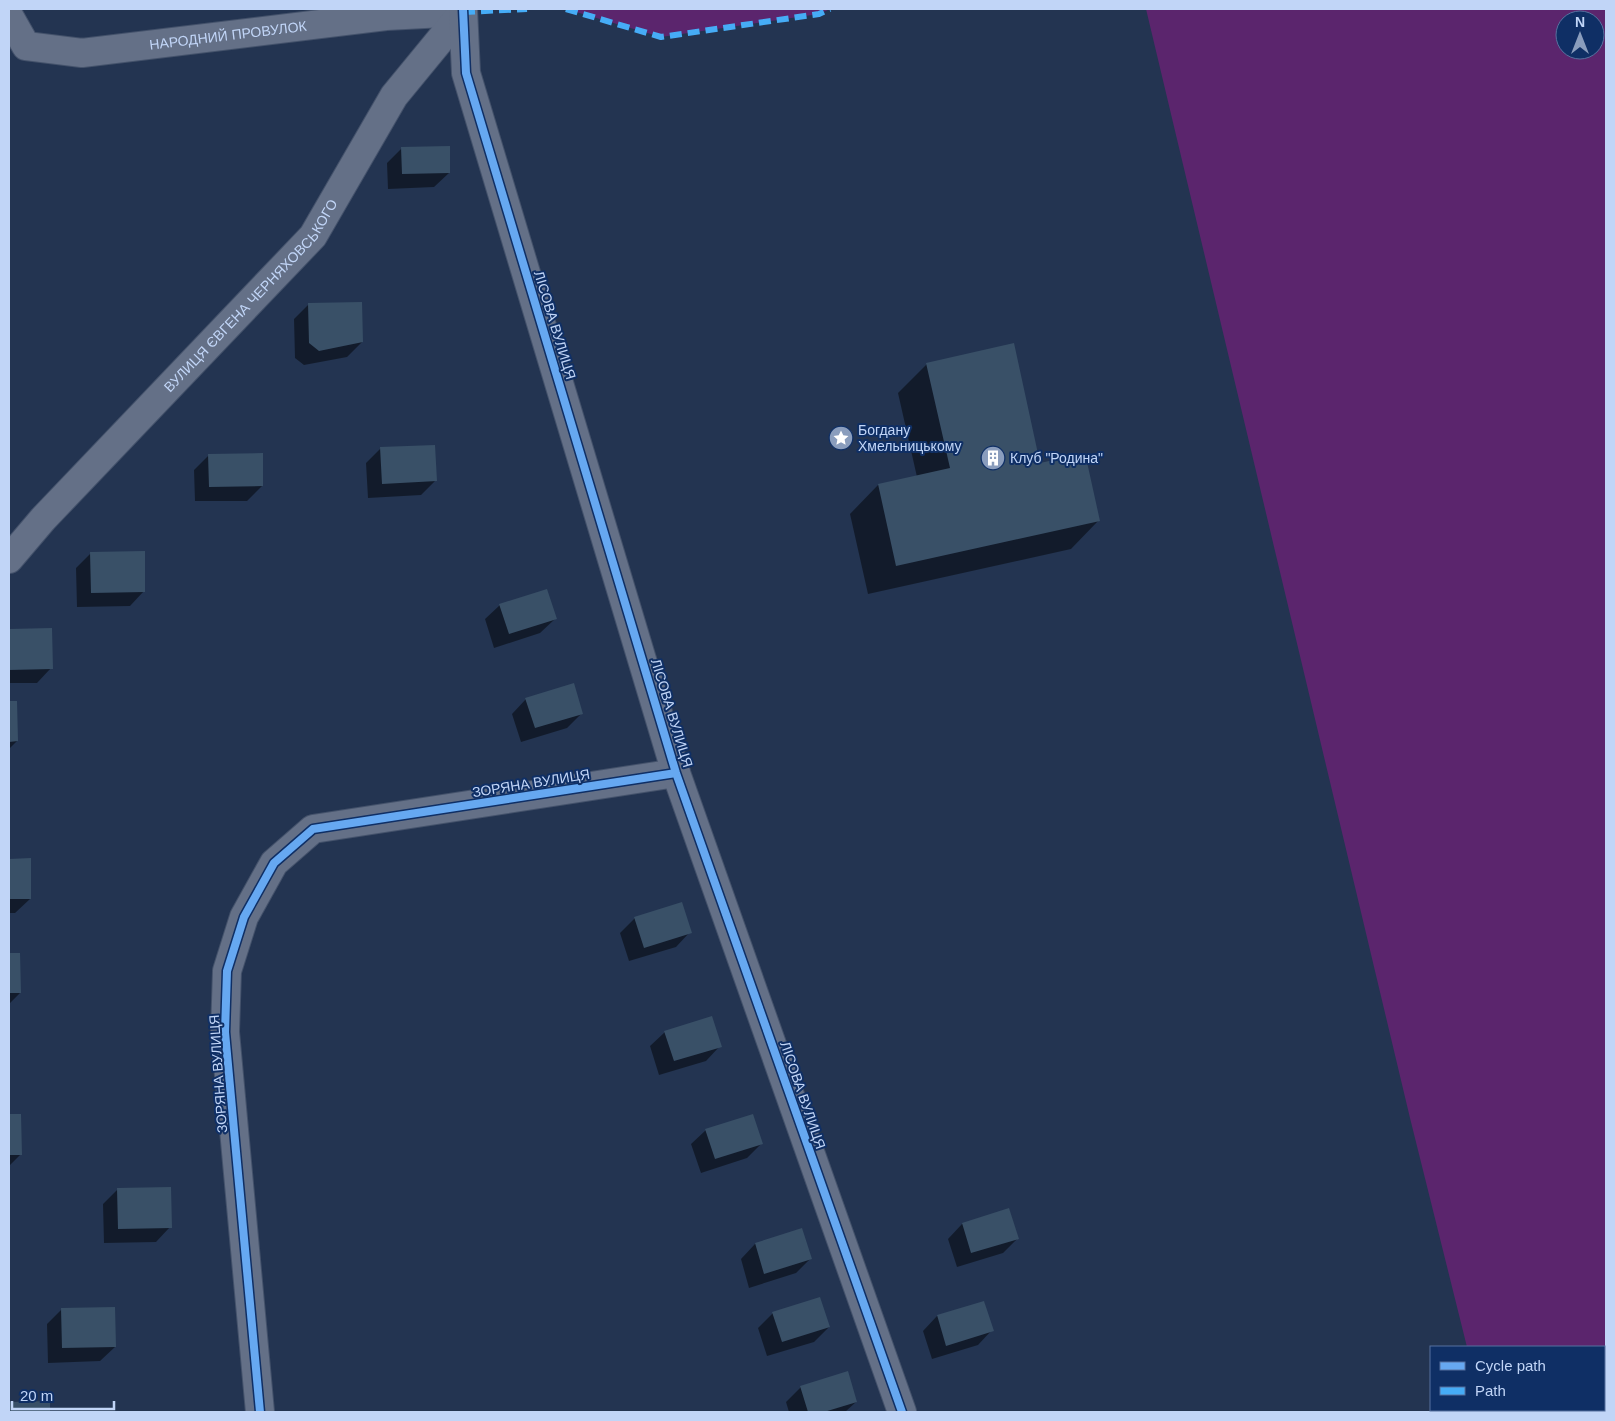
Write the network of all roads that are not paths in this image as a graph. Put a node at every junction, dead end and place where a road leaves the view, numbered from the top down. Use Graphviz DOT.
graph roads {
  1 [pos="463,10"];
  2 [pos="9,16"];
  3 [pos="9,559"];
  4 [pos="676,773"];
  5 [pos="260,1412"];
  6 [pos="902,1412"];
  1 -- 2 [label="street, НАРОДНИЙ ПРОВУЛОК"];
  1 -- 3 [label="street, ВУЛИЦЯ ЄВГЕНА ЧЕРНЯХОВСЬКОГО"];
  1 -- 4 [label="street, ЛІСОВА ВУЛИЦЯ"];
  4 -- 5 [label="street, ЗОРЯНА ВУЛИЦЯ"];
  4 -- 6 [label="street, ЛІСОВА ВУЛИЦЯ"];
}
